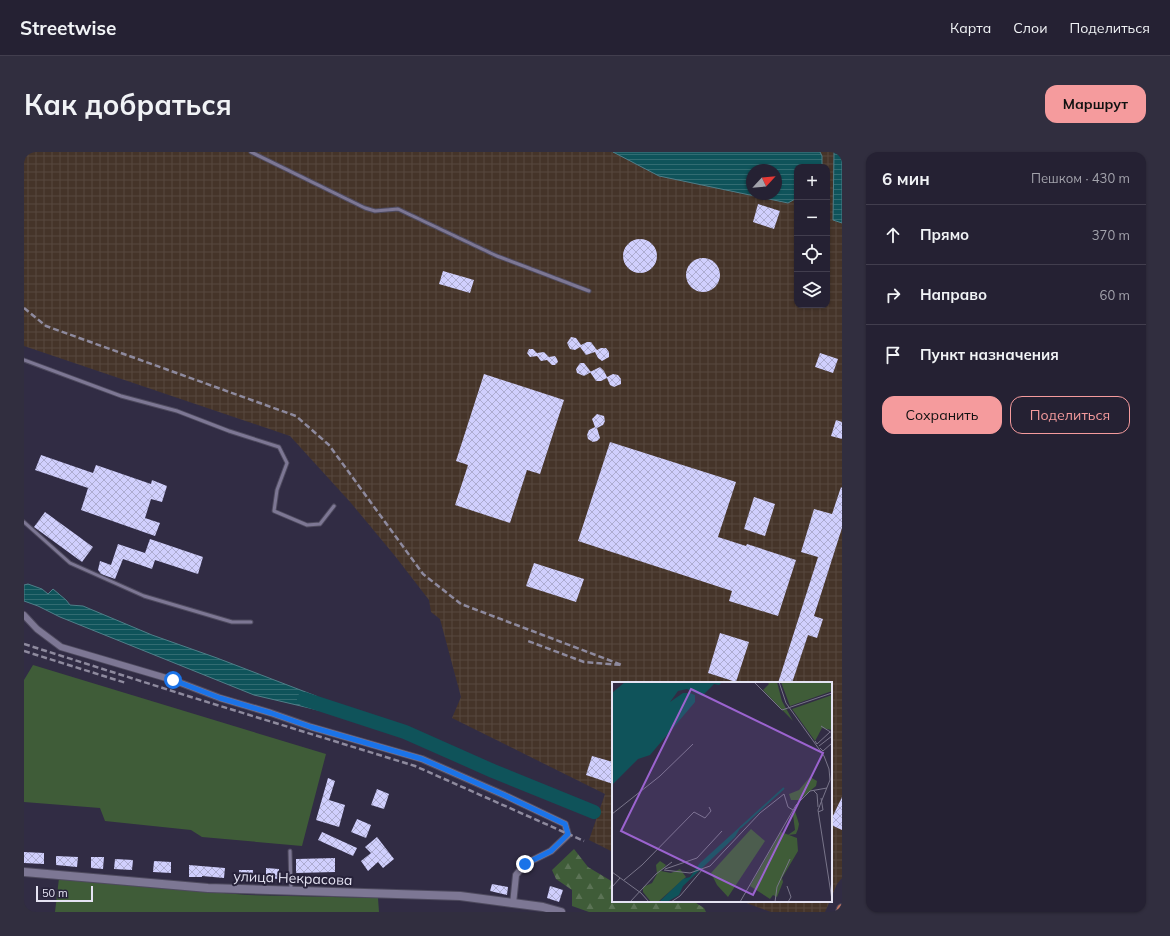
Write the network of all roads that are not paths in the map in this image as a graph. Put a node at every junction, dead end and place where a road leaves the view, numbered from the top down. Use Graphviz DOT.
graph roads {
  1 [pos="251,152"];
  2 [pos="589,291"];
  3 [pos="24,360"];
  4 [pos="334,506"];
  5 [pos="24,522"];
  6 [pos="25,616"];
  7 [pos="251,622"];
  8 [pos="290,851"];
  9 [pos="24,872"];
  10 [pos="291,890"];
  11 [pos="513,904"];
  12 [pos="842,909"];
  13 [pos="561,912"];
  14 [pos="840,912"];
  1 -- 2 [label="lane"];
  3 -- 4 [label="lane"];
  5 -- 7 [label="lane"];
  6 -- 11 [label="street"];
  8 -- 10 [label="lane"];
  9 -- 10 [label="street, улица Некрасова"];
  10 -- 11 [label="street, улица Некрасова"];
  11 -- 13 [label="street, улица Некрасова"];
  12 -- 14 [label="main road"];
}
